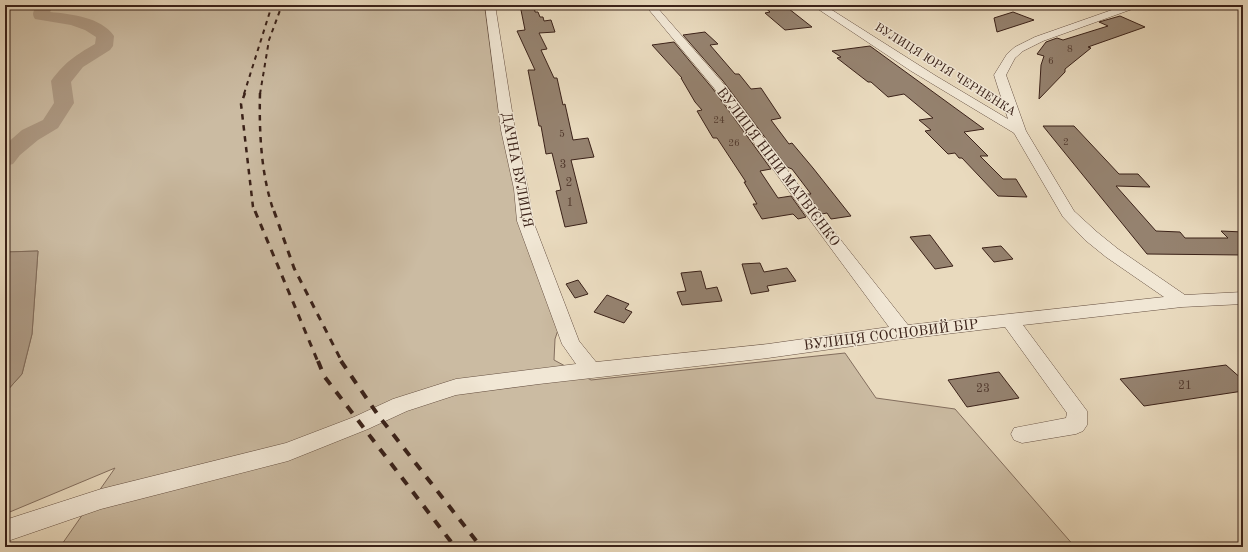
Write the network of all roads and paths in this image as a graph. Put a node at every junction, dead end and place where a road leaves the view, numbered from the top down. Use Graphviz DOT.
graph roads {
  1 [pos="490,5"];
  2 [pos="650,5"];
  3 [pos="817,5"];
  4 [pos="1135,5"];
  5 [pos="1019,131"];
  6 [pos="1243,298"];
  7 [pos="1182,301"];
  8 [pos="1010,321"];
  9 [pos="903,332"];
  10 [pos="591,370"];
  11 [pos="1022,434"];
  12 [pos="5,531"];
  1 -- 10 [label="street, ДАЧНА ВУЛИЦЯ"];
  2 -- 9 [label="street, ВУЛИЦЯ НІНИ МАТВІЄНКО"];
  3 -- 5 [label="street, ВУЛИЦЯ ЮРІЯ ЧЕРНЕНКА"];
  4 -- 5 [label="street"];
  5 -- 7 [label="street"];
  6 -- 7 [label="street, ВУЛИЦЯ СОСНОВИЙ БІР"];
  7 -- 8 [label="street, ВУЛИЦЯ СОСНОВИЙ БІР"];
  8 -- 9 [label="street, ВУЛИЦЯ СОСНОВИЙ БІР"];
  8 -- 11 [label="street"];
  9 -- 10 [label="street, ВУЛИЦЯ СОСНОВИЙ БІР"];
  10 -- 12 [label="street, ВУЛИЦЯ СОСНОВИЙ БІР"];
}
